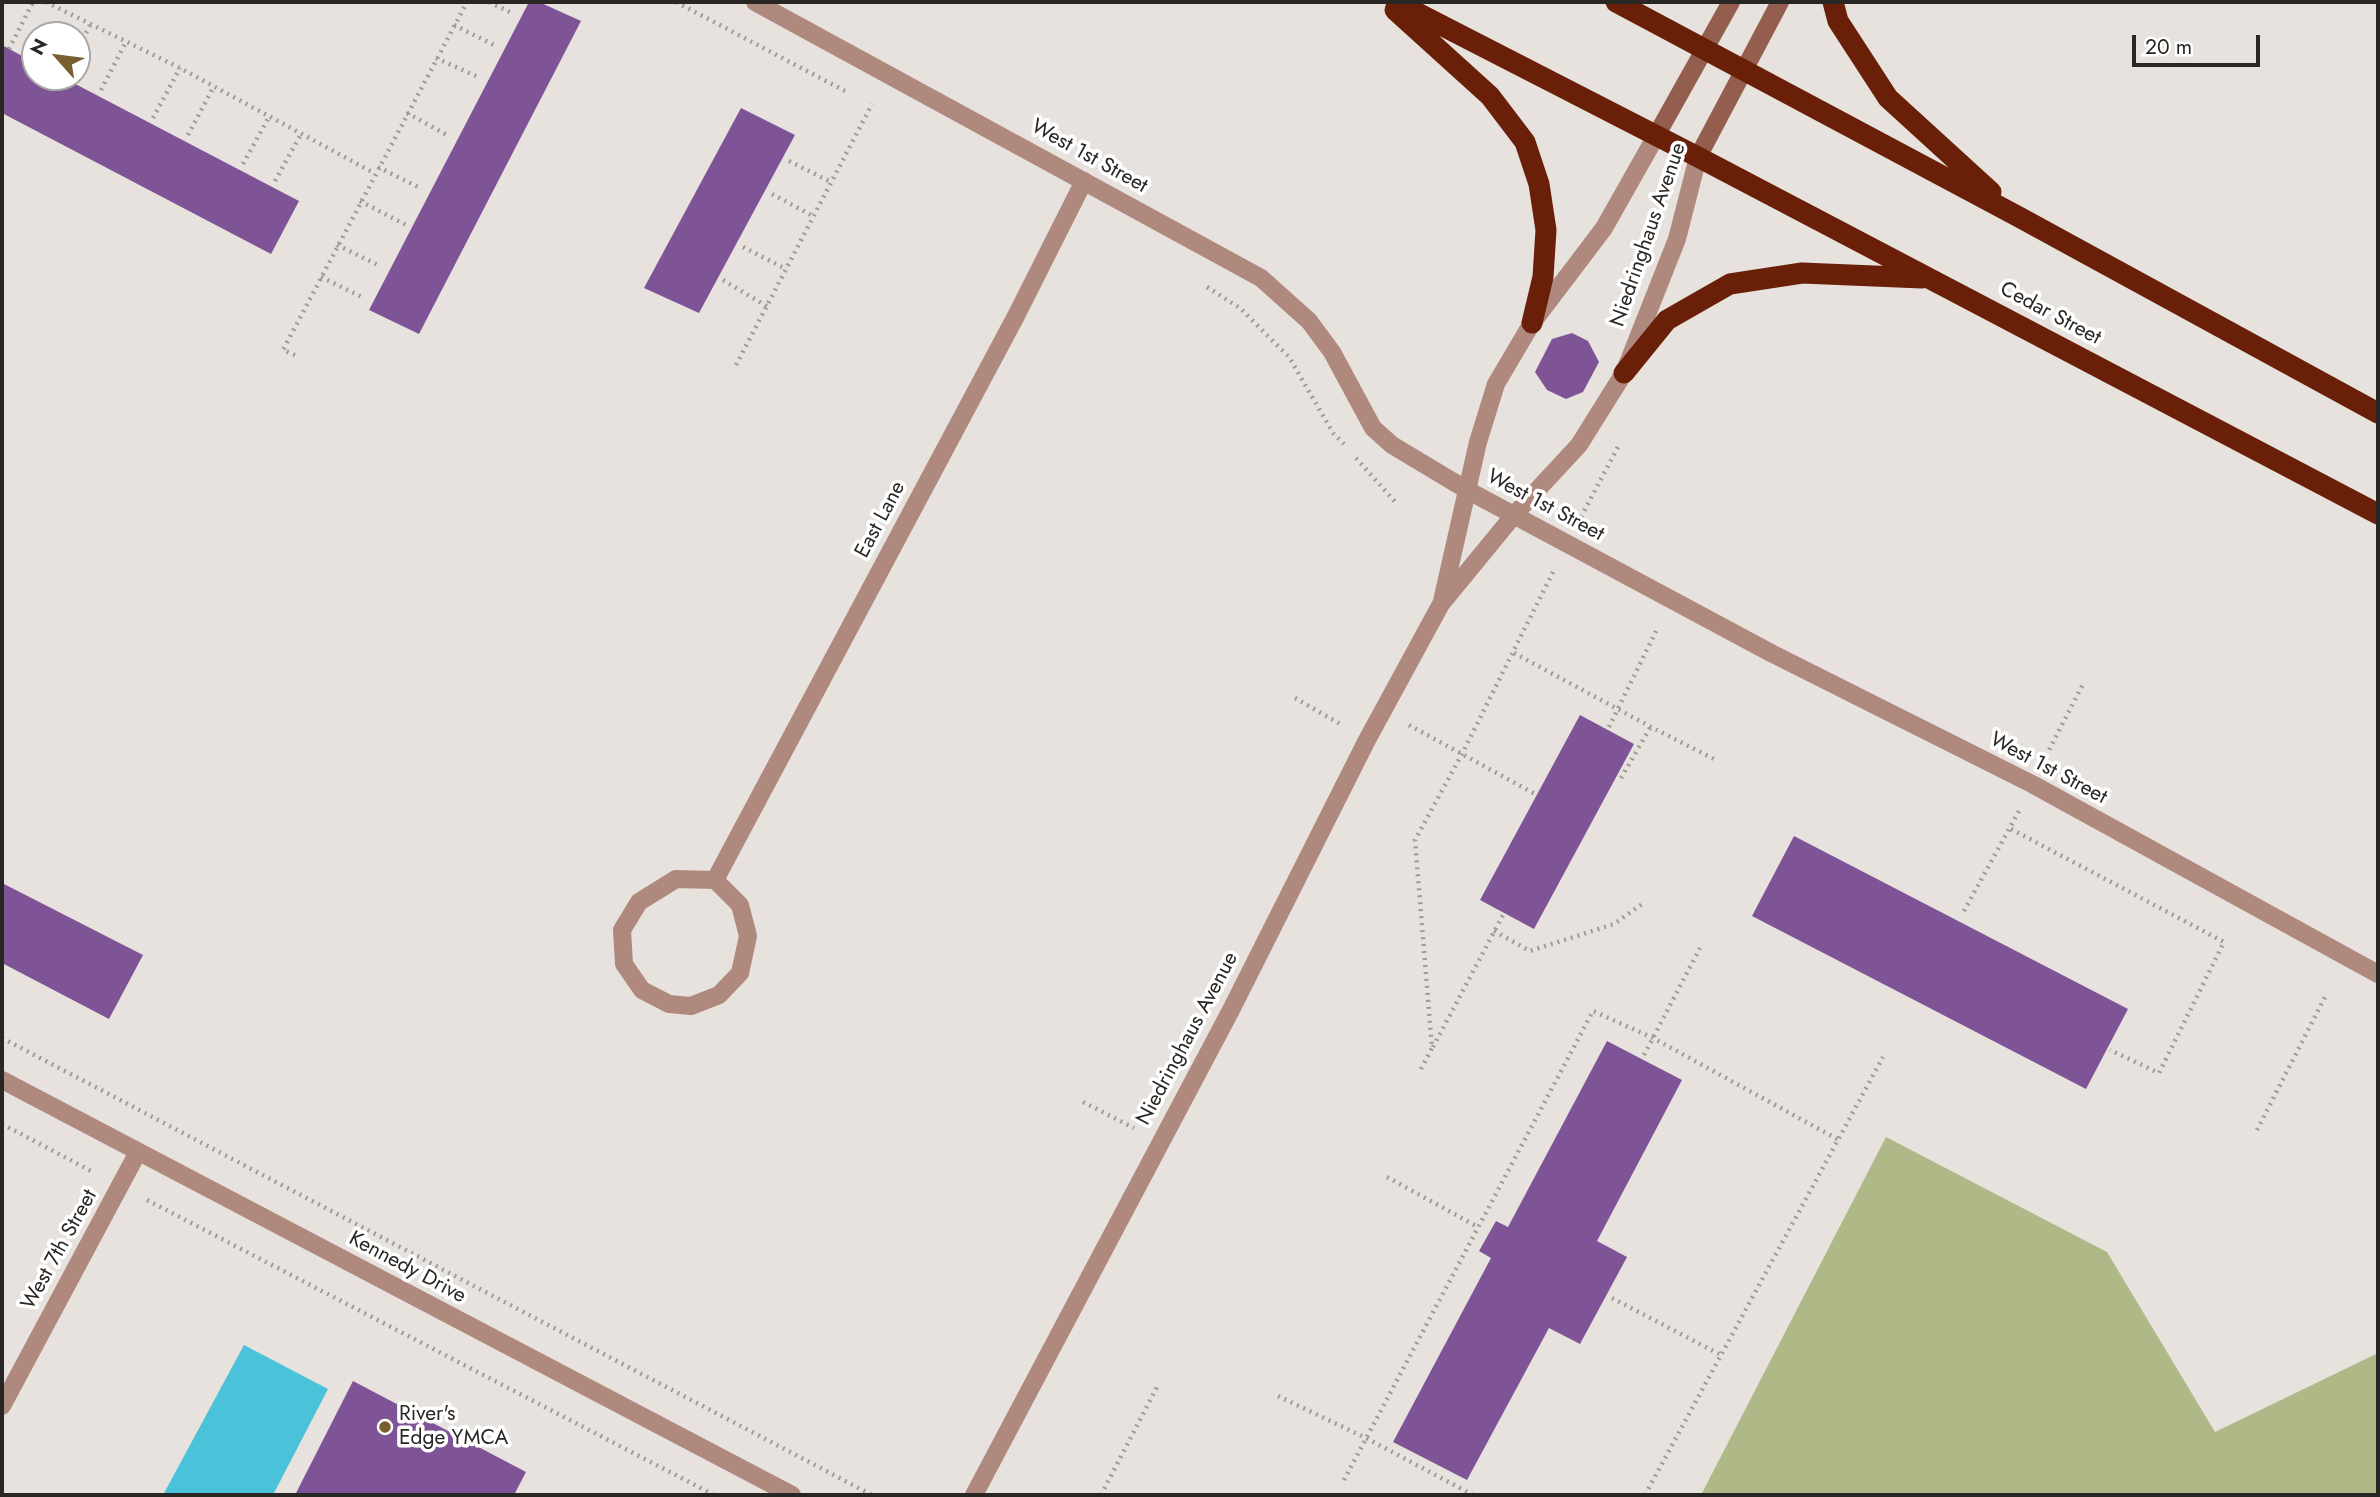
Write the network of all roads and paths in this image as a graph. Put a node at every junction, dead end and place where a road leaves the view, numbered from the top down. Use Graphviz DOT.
graph roads {
  1 [pos="33,2"];
  2 [pos="46,2"];
  3 [pos="467,2"];
  4 [pos="489,2"];
  5 [pos="755,2"];
  6 [pos="1386,2"];
  7 [pos="1396,2"];
  8 [pos="1616,2"];
  9 [pos="1731,2"];
  10 [pos="1780,2"];
  11 [pos="1833,2"];
  12 [pos="512,13"];
  13 [pos="82,21"];
  14 [pos="91,25"];
  15 [pos="454,25"];
  16 [pos="126,42"];
  17 [pos="494,45"];
  18 [pos="1704,48"];
  19 [pos="9,49"];
  20 [pos="436,58"];
  21 [pos="180,68"];
  22 [pos="1744,69"];
  23 [pos="478,77"];
  24 [pos="214,86"];
  25 [pos="101,90"];
  26 [pos="872,104"];
  27 [pos="407,113"];
  28 [pos="268,117"];
  29 [pos="153,118"];
  30 [pos="301,134"];
  31 [pos="188,135"];
  32 [pos="447,135"];
  33 [pos="1656,136"];
  34 [pos="1699,157"];
  35 [pos="789,161"];
  36 [pos="243,164"];
  37 [pos="377,167"];
  38 [pos="374,173"];
  39 [pos="275,181"];
  40 [pos="1084,181"];
  41 [pos="831,182"];
  42 [pos="422,189"];
  43 [pos="772,194"];
  44 [pos="360,201"];
  45 [pos="813,216"];
  46 [pos="2019,217"];
  47 [pos="406,225"];
  48 [pos="337,245"];
  49 [pos="743,247"];
  50 [pos="378,265"];
  51 [pos="786,270"];
  52 [pos="321,277"];
  53 [pos="1930,278"];
  54 [pos="723,280"];
  55 [pos="364,298"];
  56 [pos="768,307"];
  57 [pos="1532,323"];
  58 [pos="295,355"];
  59 [pos="736,365"];
  60 [pos="1624,373"];
  61 [pos="2378,413"];
  62 [pos="1625,434"];
  63 [pos="1466,490"];
  64 [pos="2378,514"];
  65 [pos="1514,515"];
  66 [pos="1567,544"];
  67 [pos="1441,604"];
  68 [pos="1657,629"];
  69 [pos="1514,653"];
  70 [pos="1295,698"];
  71 [pos="1619,709"];
  72 [pos="1384,711"];
  73 [pos="1609,727"];
  74 [pos="1651,727"];
  75 [pos="1367,740"];
  76 [pos="1462,754"];
  77 [pos="1716,760"];
  78 [pos="1621,778"];
  79 [pos="1535,794"];
  80 [pos="2011,829"];
  81 [pos="715,880"];
  82 [pos="1645,902"];
  83 [pos="1503,915"];
  84 [pos="1494,931"];
  85 [pos="1700,948"];
  86 [pos="2378,974"];
  87 [pos="2325,997"];
  88 [pos="2,1038"];
  89 [pos="1653,1038"];
  90 [pos="1432,1048"];
  91 [pos="2110,1050"];
  92 [pos="1644,1055"];
  93 [pos="1883,1057"];
  94 [pos="1421,1069"];
  95 [pos="2,1080"];
  96 [pos="1083,1102"];
  97 [pos="2,1124"];
  98 [pos="2257,1130"];
  99 [pos="1839,1140"];
  100 [pos="1160,1141"];
  101 [pos="138,1152"];
  102 [pos="1387,1177"];
  103 [pos="121,1187"];
  104 [pos="1478,1227"];
  105 [pos="1612,1298"];
  106 [pos="1721,1355"];
  107 [pos="1157,1387"];
  108 [pos="1278,1396"];
  109 [pos="2,1406"];
  110 [pos="1366,1438"];
  111 [pos="1344,1479"];
  112 [pos="714,1495"];
  113 [pos="792,1495"];
  114 [pos="872,1495"];
  115 [pos="974,1495"];
  116 [pos="1101,1495"];
  117 [pos="1473,1495"];
  118 [pos="1646,1495"];
  1 -- 19 [label="path"];
  2 -- 13 [label="path"];
  3 -- 15 [label="path"];
  4 -- 12 [label="path"];
  5 -- 40 [label="street, West 1st Street"];
  6 -- 57 [label="highway"];
  7 -- 33 [label="highway, Cedar Street"];
  8 -- 18 [label="highway"];
  9 -- 18 [label="street, Niedringhaus Avenue"];
  10 -- 22 [label="street, Niedringhaus Avenue"];
  11 -- 46 [label="highway"];
  14 -- 16 [label="path"];
  15 -- 17 [label="path"];
  15 -- 20 [label="path"];
  16 -- 21 [label="path"];
  16 -- 25 [label="path"];
  18 -- 22 [label="highway"];
  18 -- 33 [label="street, Niedringhaus Avenue"];
  20 -- 23 [label="path"];
  20 -- 27 [label="path"];
  21 -- 24 [label="path"];
  21 -- 29 [label="path"];
  22 -- 34 [label="street, Niedringhaus Avenue"];
  22 -- 46 [label="highway"];
  24 -- 28 [label="path"];
  24 -- 31 [label="path"];
  26 -- 41 [label="path"];
  27 -- 32 [label="path"];
  27 -- 37 [label="path"];
  28 -- 30 [label="path"];
  28 -- 36 [label="path"];
  30 -- 38 [label="path"];
  30 -- 39 [label="path"];
  33 -- 34 [label="highway, Cedar Street"];
  33 -- 57 [label="street, Niedringhaus Avenue"];
  34 -- 53 [label="highway, Cedar Street"];
  34 -- 60 [label="street, Niedringhaus Avenue"];
  35 -- 41 [label="path"];
  37 -- 38 [label="path"];
  37 -- 42 [label="path"];
  38 -- 44 [label="path"];
  40 -- 63 [label="street, West 1st Street"];
  40 -- 81 [label="street, East Lane"];
  41 -- 45 [label="path"];
  43 -- 45 [label="path"];
  44 -- 47 [label="path"];
  44 -- 48 [label="path"];
  45 -- 51 [label="path"];
  46 -- 61 [label="highway"];
  48 -- 50 [label="path"];
  48 -- 52 [label="path"];
  49 -- 51 [label="path"];
  51 -- 56 [label="path"];
  52 -- 55 [label="path"];
  52 -- 58 [label="path"];
  53 -- 60 [label="highway"];
  53 -- 64 [label="highway, Cedar Street"];
  54 -- 56 [label="path"];
  56 -- 59 [label="path"];
  57 -- 63 [label="street, Niedringhaus Avenue"];
  60 -- 65 [label="street, Niedringhaus Avenue"];
  62 -- 66 [label="path"];
  63 -- 65 [label="street, West 1st Street"];
  63 -- 67 [label="street, Niedringhaus Avenue"];
  65 -- 66 [label="street, West 1st Street"];
  65 -- 67 [label="street, Niedringhaus Avenue"];
  66 -- 69 [label="path"];
  66 -- 86 [label="street, West 1st Street"];
  67 -- 72 [label="street, Niedringhaus Avenue"];
  68 -- 71 [label="path"];
  69 -- 71 [label="path"];
  69 -- 76 [label="path"];
  70 -- 75 [label="path"];
  71 -- 73 [label="path"];
  71 -- 74 [label="path"];
  72 -- 75 [label="street, Niedringhaus Avenue"];
  72 -- 76 [label="path"];
  74 -- 77 [label="path"];
  74 -- 78 [label="path"];
  75 -- 100 [label="street, Niedringhaus Avenue"];
  76 -- 79 [label="path"];
  76 -- 90 [label="path"];
  80 -- 91 [label="path"];
  81 -- 81 [label="street"];
  82 -- 84 [label="path"];
  83 -- 84 [label="path"];
  84 -- 90 [label="path"];
  85 -- 89 [label="path"];
  87 -- 98 [label="path"];
  88 -- 114 [label="path"];
  89 -- 92 [label="path"];
  89 -- 99 [label="path"];
  89 -- 104 [label="path"];
  90 -- 94 [label="path"];
  93 -- 99 [label="path"];
  95 -- 101 [label="street, Kennedy Drive"];
  96 -- 100 [label="path"];
  97 -- 103 [label="path"];
  99 -- 106 [label="path"];
  100 -- 115 [label="street, Niedringhaus Avenue"];
  101 -- 103 [label="street, West 7th Street"];
  101 -- 113 [label="street, Kennedy Drive"];
  102 -- 104 [label="path"];
  103 -- 109 [label="street, West 7th Street"];
  103 -- 112 [label="path"];
  104 -- 110 [label="path"];
  105 -- 106 [label="path"];
  106 -- 118 [label="path"];
  107 -- 116 [label="path"];
  108 -- 110 [label="path"];
  110 -- 111 [label="path"];
  110 -- 117 [label="path"];
}
